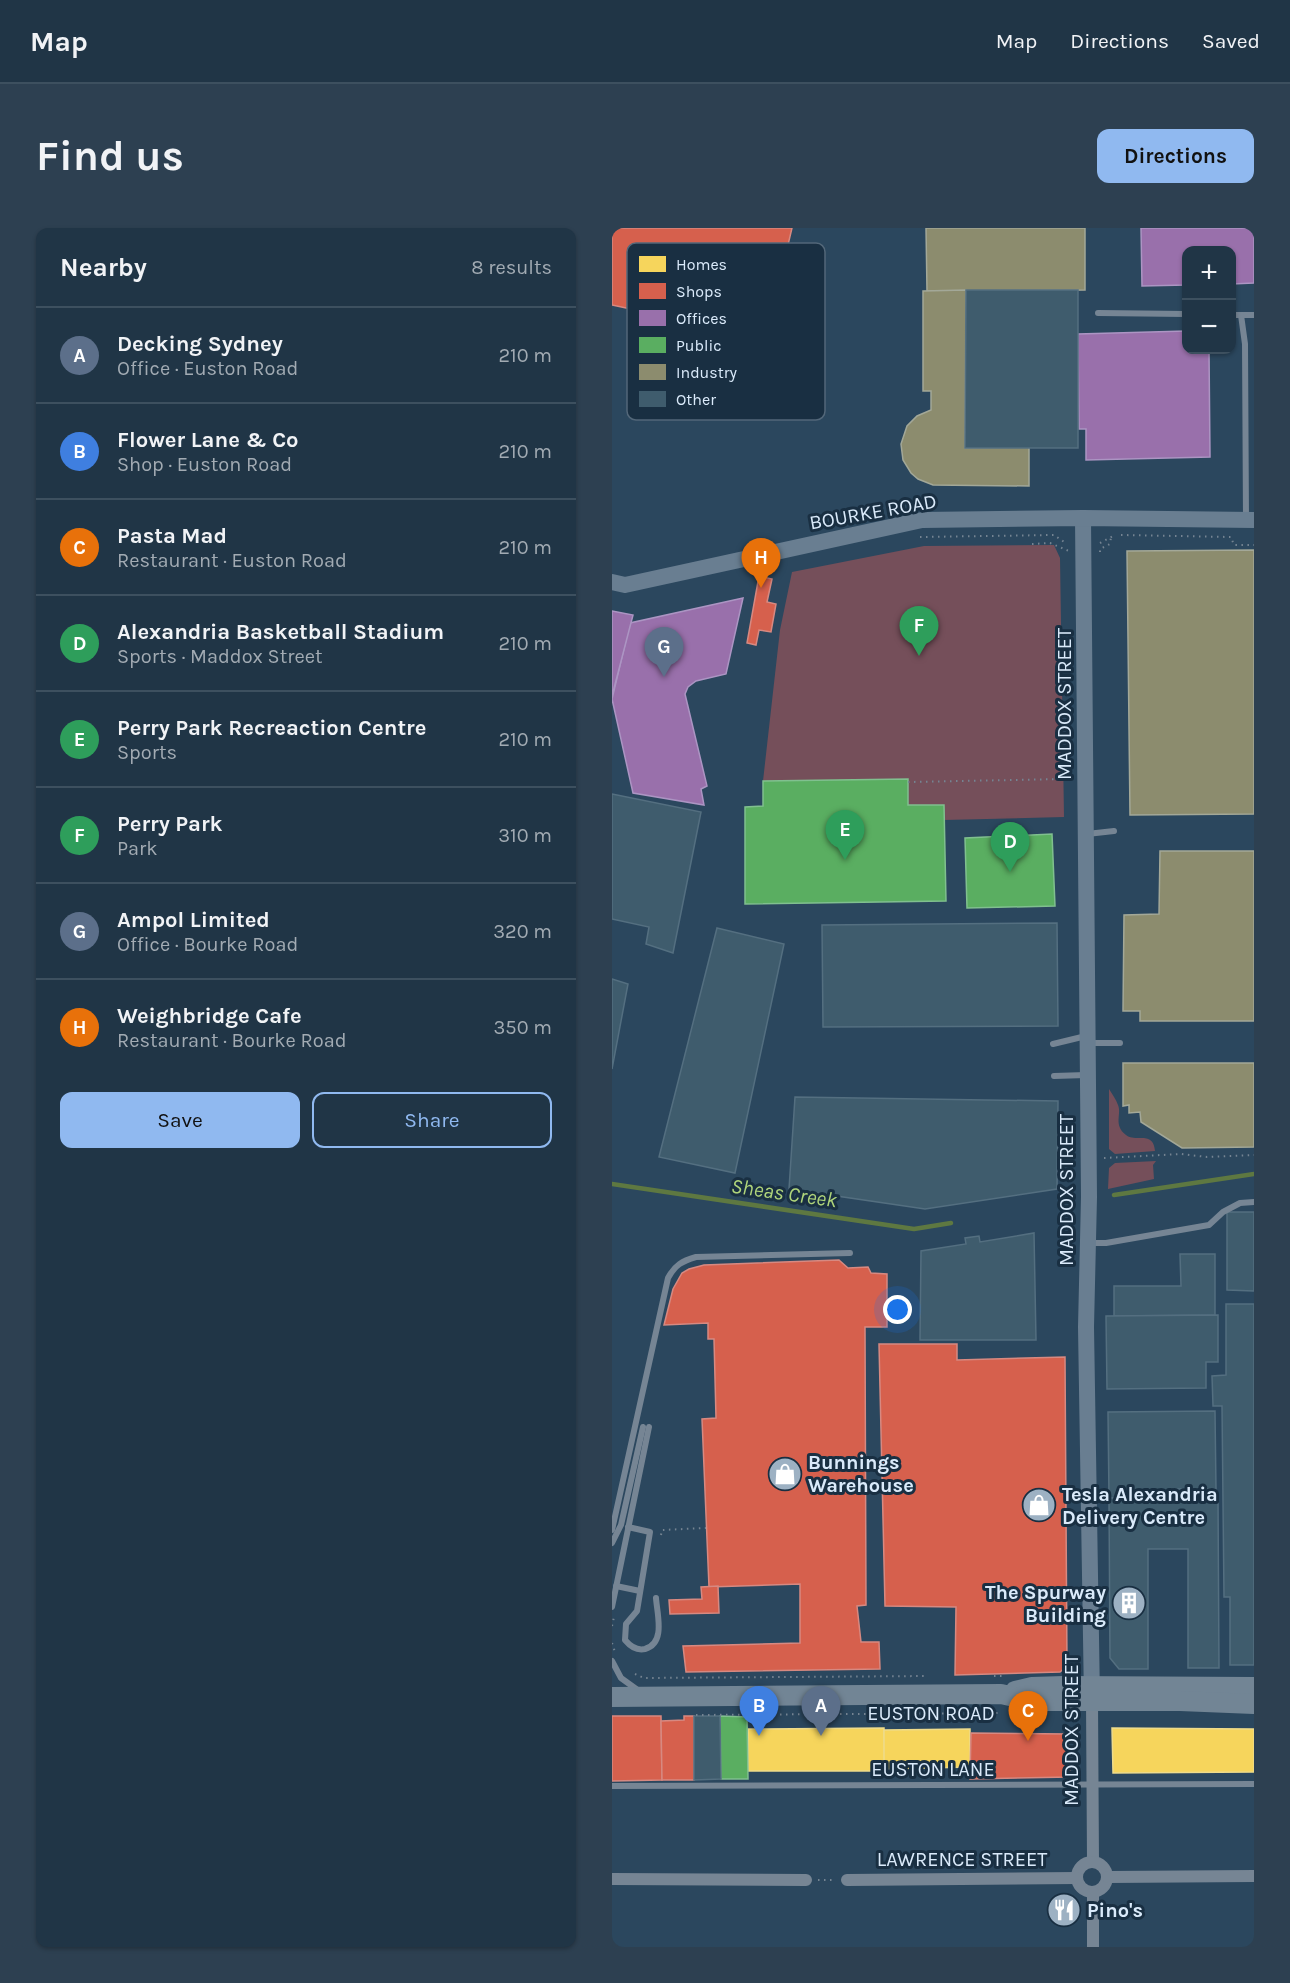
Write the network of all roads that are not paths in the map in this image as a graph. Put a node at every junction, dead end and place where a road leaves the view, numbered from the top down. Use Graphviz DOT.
graph roads {
  1 [pos="1098,312"];
  2 [pos="1182,314"];
  3 [pos="1236,315"];
  4 [pos="1241,315"];
  5 [pos="1254,315"];
  6 [pos="1083,518"];
  7 [pos="1250,520"];
  8 [pos="612,582"];
  9 [pos="1114,831"];
  10 [pos="1087,834"];
  11 [pos="1087,1039"];
  12 [pos="1120,1042"];
  13 [pos="1053,1044"];
  14 [pos="1087,1075"];
  15 [pos="1054,1076"];
  16 [pos="1254,1202"];
  17 [pos="1088,1243"];
  18 [pos="850,1253"];
  19 [pos="628,1527"];
  20 [pos="612,1530"];
  21 [pos="612,1543"];
  22 [pos="616,1586"];
  23 [pos="640,1591"];
  24 [pos="656,1598"];
  25 [pos="612,1606"];
  26 [pos="612,1661"];
  27 [pos="1254,1687"];
  28 [pos="1092,1694"];
  29 [pos="620,1697"];
  30 [pos="651,1697"];
  31 [pos="1254,1704"];
  32 [pos="1254,1784"];
  33 [pos="612,1786"];
  34 [pos="1092,1786"];
  35 [pos="1093,1862"];
  36 [pos="1254,1876"];
  37 [pos="1108,1877"];
  38 [pos="1077,1878"];
  39 [pos="612,1879"];
  40 [pos="806,1880"];
  41 [pos="847,1880"];
  42 [pos="1093,1893"];
  43 [pos="1093,1947"];
  1 -- 2 [label="lane"];
  3 -- 4 [label="lane"];
  4 -- 5 [label="lane"];
  4 -- 7 [label="lane"];
  6 -- 7 [label="street, BOURKE ROAD"];
  6 -- 8 [label="street, BOURKE ROAD"];
  6 -- 10 [label="street, MADDOX STREET"];
  9 -- 10 [label="lane"];
  10 -- 11 [label="street, MADDOX STREET"];
  11 -- 12 [label="lane"];
  11 -- 13 [label="lane"];
  11 -- 14 [label="street, MADDOX STREET"];
  14 -- 15 [label="lane"];
  14 -- 17 [label="street, MADDOX STREET"];
  16 -- 17 [label="lane"];
  17 -- 28 [label="street, MADDOX STREET"];
  18 -- 20 [label="lane"];
  19 -- 21 [label="lane"];
  19 -- 22 [label="lane"];
  19 -- 23 [label="lane"];
  22 -- 23 [label="lane"];
  22 -- 25 [label="lane"];
  23 -- 24 [label="lane"];
  26 -- 30 [label="lane"];
  27 -- 28 [label="main road, EUSTON ROAD"];
  28 -- 30 [label="main road, EUSTON ROAD"];
  28 -- 31 [label="main road, EUSTON ROAD"];
  28 -- 34 [label="street, MADDOX STREET"];
  29 -- 30 [label="main road, EUSTON ROAD"];
  32 -- 34 [label="lane, EUSTON LANE"];
  33 -- 34 [label="lane, EUSTON LANE"];
  34 -- 35 [label="street, MADDOX STREET"];
  35 -- 37 [label="street"];
  35 -- 38 [label="street"];
  36 -- 37 [label="street"];
  37 -- 42 [label="street"];
  38 -- 41 [label="street, LAWRENCE STREET"];
  38 -- 42 [label="street"];
  39 -- 40 [label="street"];
  42 -- 43 [label="street"];
}
